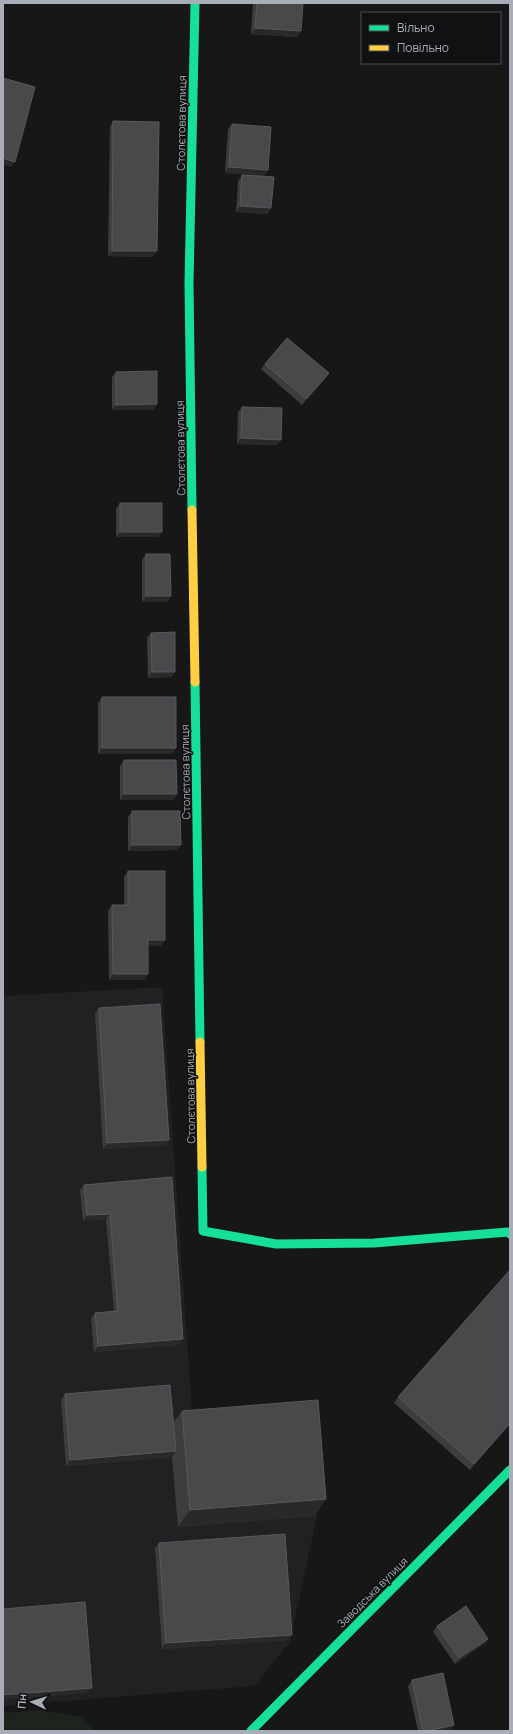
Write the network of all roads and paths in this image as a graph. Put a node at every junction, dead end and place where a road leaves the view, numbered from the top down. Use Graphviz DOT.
graph roads {
  1 [pos="195,3"];
  2 [pos="510,1234"];
  3 [pos="510,1470"];
  4 [pos="251,1731"];
  1 -- 2 [label="street, Столєтова вулиця"];
  3 -- 4 [label="street, Заводська вулиця"];
}
